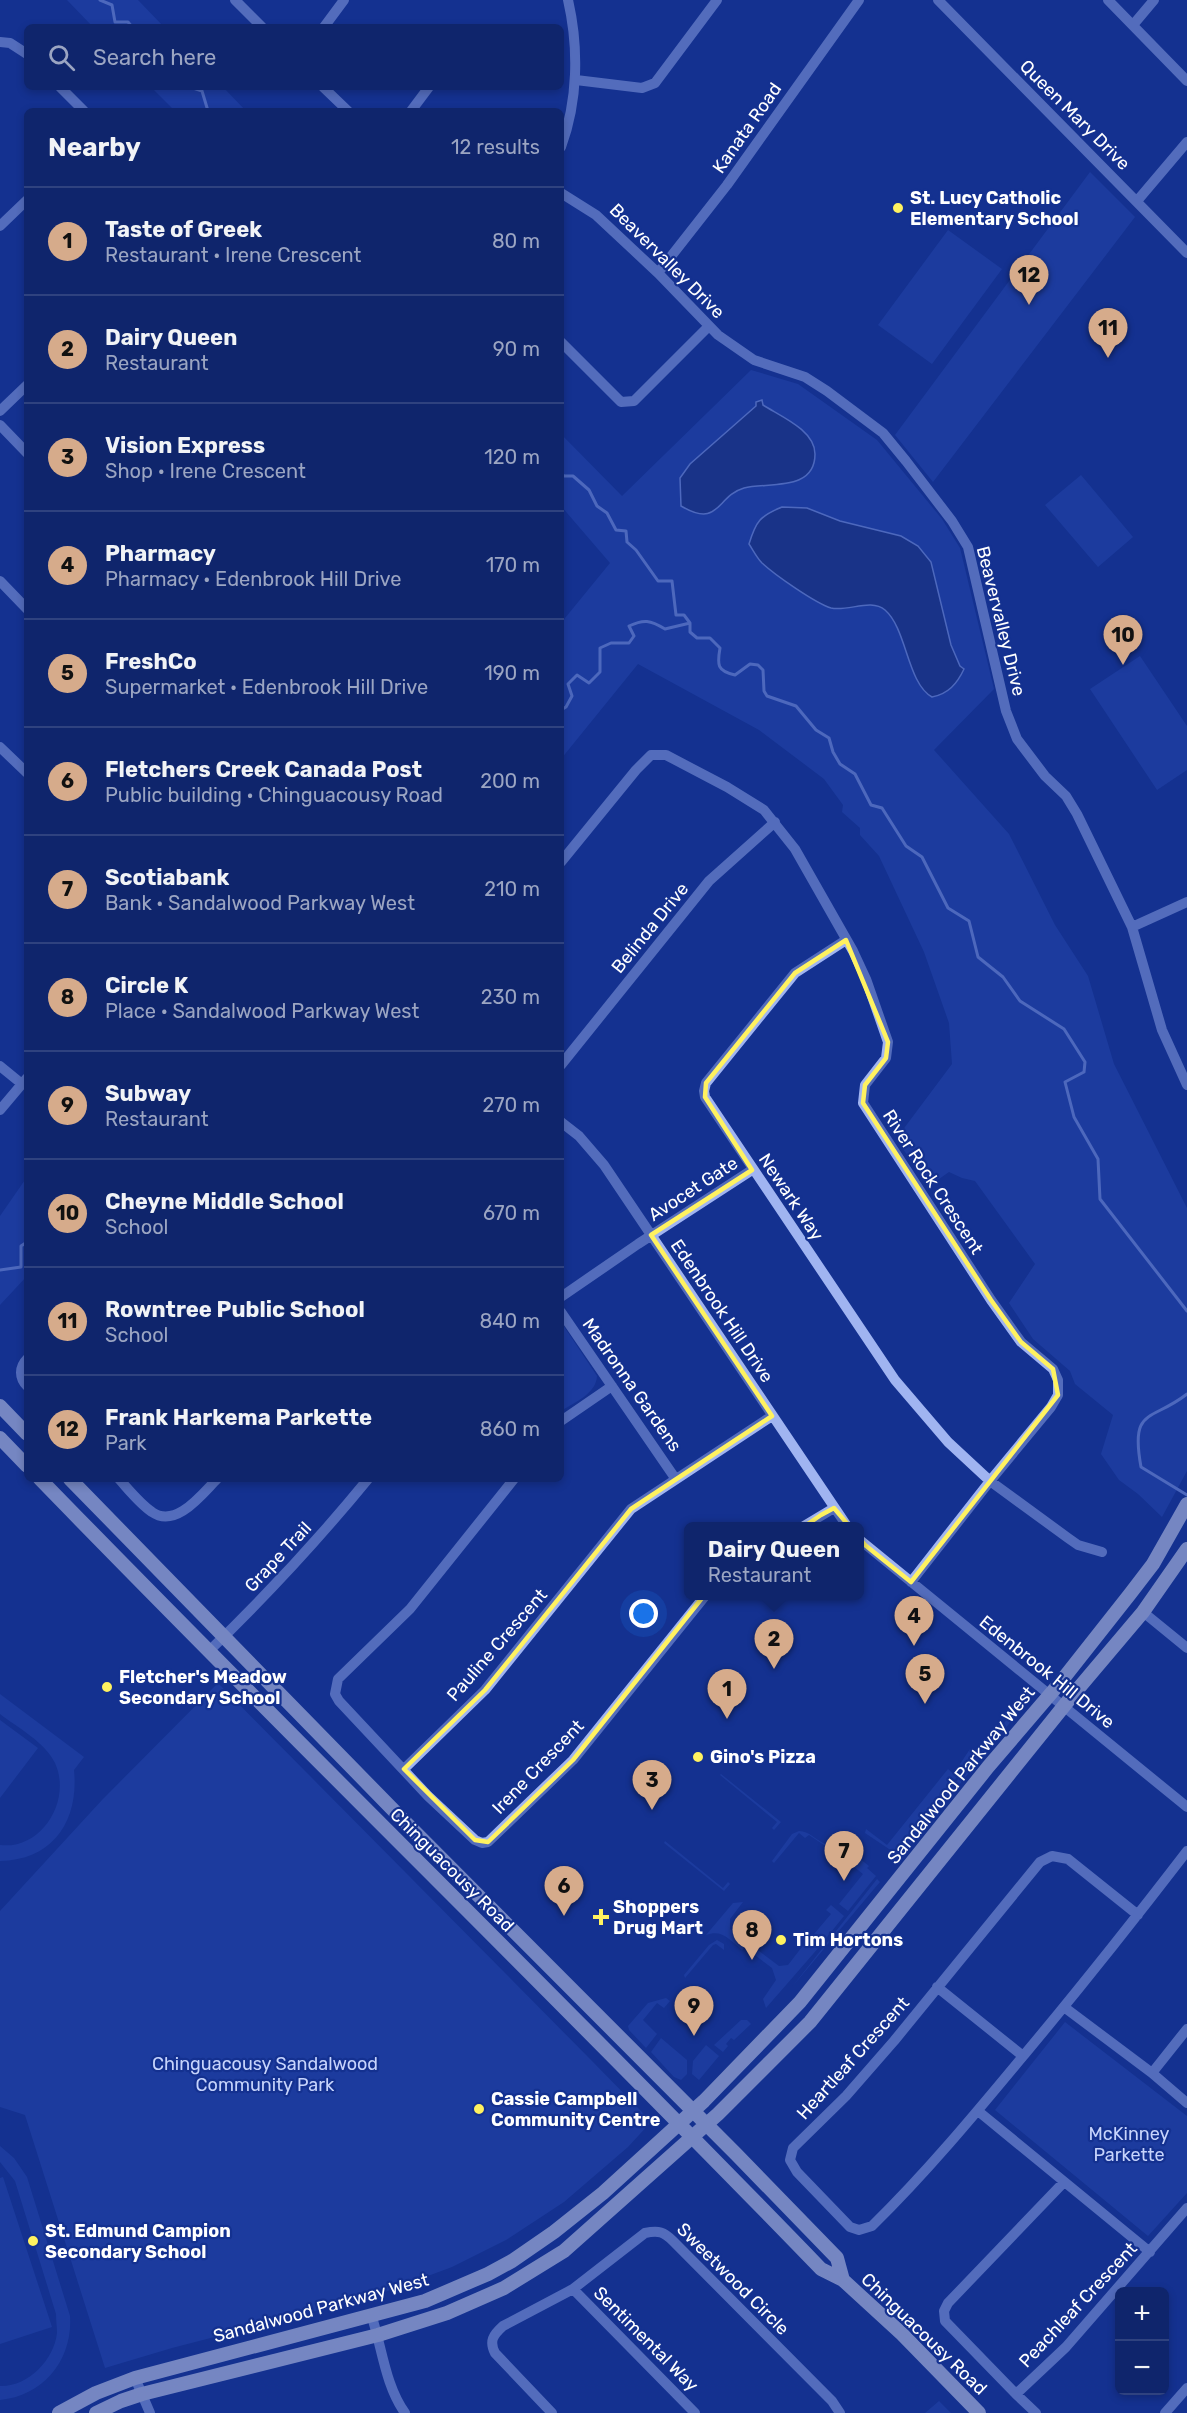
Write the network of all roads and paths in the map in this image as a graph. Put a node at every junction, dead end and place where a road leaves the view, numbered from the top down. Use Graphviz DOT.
graph roads {
  1 [pos="235,0"];
  2 [pos="344,0"];
  3 [pos="568,0"];
  4 [pos="717,0"];
  5 [pos="860,0"];
  6 [pos="938,0"];
  7 [pos="1108,0"];
  8 [pos="1154,0"];
  9 [pos="259,24"];
  10 [pos="326,24"];
  11 [pos="1133,25"];
  12 [pos="0,42"];
  13 [pos="24,52"];
  14 [pos="576,80"];
  15 [pos="1187,81"];
  16 [pos="63,90"];
  17 [pos="326,90"];
  18 [pos="427,90"];
  19 [pos="81,108"];
  20 [pos="345,108"];
  21 [pos="413,108"];
  22 [pos="564,138"];
  23 [pos="1187,142"];
  24 [pos="564,195"];
  25 [pos="1137,201"];
  26 [pos="24,203"];
  27 [pos="0,226"];
  28 [pos="1187,253"];
  29 [pos="658,273"];
  30 [pos="709,326"];
  31 [pos="564,345"];
  32 [pos="24,388"];
  33 [pos="0,411"];
  34 [pos="0,425"];
  35 [pos="24,450"];
  36 [pos="0,581"];
  37 [pos="24,606"];
  38 [pos="0,747"];
  39 [pos="24,770"];
  40 [pos="775,822"];
  41 [pos="564,858"];
  42 [pos="1187,902"];
  43 [pos="1132,927"];
  44 [pos="846,940"];
  45 [pos="564,1061"];
  46 [pos="1182,1061"];
  47 [pos="0,1066"];
  48 [pos="24,1080"];
  49 [pos="24,1082"];
  50 [pos="1187,1085"];
  51 [pos="0,1110"];
  52 [pos="564,1124"];
  53 [pos="753,1170"];
  54 [pos="651,1235"];
  55 [pos="564,1295"];
  56 [pos="564,1316"];
  57 [pos="24,1362"];
  58 [pos="24,1379"];
  59 [pos="612,1386"];
  60 [pos="0,1407"];
  61 [pos="772,1416"];
  62 [pos="564,1419"];
  63 [pos="24,1431"];
  64 [pos="0,1438"];
  65 [pos="24,1463"];
  66 [pos="675,1478"];
  67 [pos="990,1481"];
  68 [pos="43,1482"];
  69 [pos="73,1482"];
  70 [pos="122,1482"];
  71 [pos="214,1482"];
  72 [pos="366,1482"];
  73 [pos="512,1482"];
  74 [pos="1187,1504"];
  75 [pos="834,1508"];
  76 [pos="812,1522"];
  77 [pos="844,1522"];
  78 [pos="864,1543"];
  79 [pos="1187,1549"];
  80 [pos="1102,1552"];
  81 [pos="911,1582"];
  82 [pos="702,1600"];
  83 [pos="1143,1612"];
  84 [pos="224,1637"];
  85 [pos="1187,1648"];
  86 [pos="208,1652"];
  87 [pos="1050,1695"];
  88 [pos="1064,1707"];
  89 [pos="404,1768"];
  90 [pos="1187,1807"];
  91 [pos="1187,1851"];
  92 [pos="1138,1915"];
  93 [pos="937,1987"];
  94 [pos="1064,2007"];
  95 [pos="1187,2029"];
  96 [pos="1023,2056"];
  97 [pos="1152,2073"];
  98 [pos="1187,2103"];
  99 [pos="693,2111"];
  100 [pos="978,2111"];
  101 [pos="680,2124"];
  102 [pos="707,2125"];
  103 [pos="693,2137"];
  104 [pos="1064,2182"];
  105 [pos="1187,2208"];
  106 [pos="1150,2252"];
  107 [pos="843,2280"];
  108 [pos="573,2289"];
  109 [pos="371,2314"];
  110 [pos="378,2335"];
  111 [pos="135,2378"];
  112 [pos="1187,2388"];
  113 [pos="142,2394"];
  114 [pos="1016,2394"];
  115 [pos="58,2413"];
  116 [pos="96,2413"];
  117 [pos="150,2413"];
  118 [pos="405,2413"];
  119 [pos="552,2413"];
  120 [pos="695,2413"];
  121 [pos="840,2413"];
  122 [pos="979,2413"];
  123 [pos="1036,2413"];
  124 [pos="1165,2413"];
  1 -- 9 [label="street"];
  2 -- 10 [label="street"];
  3 -- 14 [label="street"];
  4 -- 14 [label="street"];
  5 -- 29 [label="street, Kanata Road"];
  6 -- 25 [label="street, Queen Mary Drive"];
  7 -- 11 [label="street"];
  8 -- 11 [label="street"];
  11 -- 15 [label="street"];
  12 -- 13 [label="street"];
  14 -- 22 [label="street"];
  16 -- 19 [label="street"];
  17 -- 20 [label="street"];
  18 -- 21 [label="street"];
  23 -- 25 [label="street"];
  24 -- 29 [label="street, Beavervalley Drive"];
  25 -- 28 [label="street, Queen Mary Drive"];
  26 -- 27 [label="street"];
  29 -- 30 [label="street, Beavervalley Drive"];
  30 -- 31 [label="street"];
  30 -- 43 [label="street, Beavervalley Drive"];
  32 -- 33 [label="street"];
  34 -- 35 [label="street"];
  36 -- 37 [label="street"];
  38 -- 39 [label="street"];
  40 -- 41 [label="street, River Rock Crescent"];
  40 -- 44 [label="street, River Rock Crescent"];
  40 -- 45 [label="street, Belinda Drive"];
  42 -- 43 [label="street"];
  43 -- 46 [label="street, Beavervalley Drive"];
  44 -- 53 [label="street, Newark Way"];
  44 -- 67 [label="street, River Rock Crescent"];
  46 -- 50 [label="street, Beavervalley Drive"];
  47 -- 48 [label="street"];
  49 -- 51 [label="street"];
  52 -- 54 [label="street, Edenbrook Hill Drive"];
  53 -- 54 [label="street, Avocet Gate"];
  53 -- 67 [label="street, Newark Way"];
  54 -- 55 [label="street, Avocet Gate"];
  54 -- 61 [label="street, Edenbrook Hill Drive"];
  56 -- 59 [label="street, Madronna Gardens"];
  57 -- 58 [label="street"];
  59 -- 62 [label="street"];
  59 -- 66 [label="street, Madronna Gardens"];
  60 -- 63 [label="main road"];
  61 -- 66 [label="street, Pauline Crescent"];
  61 -- 75 [label="street, Edenbrook Hill Drive"];
  64 -- 65 [label="main road"];
  66 -- 89 [label="street, Pauline Crescent"];
  67 -- 80 [label="street, Newark Way"];
  67 -- 81 [label="street, River Rock Crescent"];
  68 -- 86 [label="main road, Chinguacousy Road"];
  69 -- 84 [label="main road, Chinguacousy Road"];
  70 -- 71 [label="street"];
  72 -- 84 [label="street, Grape Trail"];
  73 -- 89 [label="street"];
  74 -- 87 [label="main road, Sandalwood Parkway West"];
  75 -- 76 [label="street"];
  75 -- 77 [label="street, Edenbrook Hill Drive"];
  78 -- 81 [label="street, Edenbrook Hill Drive"];
  79 -- 83 [label="main road, Sandalwood Parkway West"];
  81 -- 87 [label="street, Edenbrook Hill Drive"];
  82 -- 89 [label="street, Irene Crescent"];
  83 -- 85 [label="street"];
  83 -- 88 [label="main road, Sandalwood Parkway West"];
  84 -- 86 [label="street, Grape Trail"];
  84 -- 99 [label="main road, Chinguacousy Road"];
  86 -- 101 [label="main road, Chinguacousy Road"];
  87 -- 88 [label="street, Edenbrook Hill Drive"];
  87 -- 99 [label="main road, Sandalwood Parkway West"];
  88 -- 90 [label="street, Edenbrook Hill Drive"];
  88 -- 102 [label="main road, Sandalwood Parkway West"];
  91 -- 92 [label="street, Heartleaf Crescent"];
  92 -- 93 [label="street, Heartleaf Crescent"];
  92 -- 94 [label="street, Heartleaf Crescent"];
  93 -- 96 [label="street"];
  93 -- 100 [label="street, Heartleaf Crescent"];
  94 -- 96 [label="street, Heartleaf Crescent"];
  94 -- 97 [label="street"];
  95 -- 97 [label="street"];
  96 -- 100 [label="street, Heartleaf Crescent"];
  97 -- 98 [label="street"];
  99 -- 101 [label="main road, Sandalwood Parkway West"];
  99 -- 102 [label="main road, Chinguacousy Road"];
  100 -- 104 [label="street"];
  101 -- 103 [label="main road, Chinguacousy Road"];
  101 -- 109 [label="main road, Sandalwood Parkway West"];
  102 -- 103 [label="main road, Sandalwood Parkway West"];
  102 -- 107 [label="main road, Chinguacousy Road"];
  103 -- 107 [label="main road, Chinguacousy Road"];
  103 -- 110 [label="main road, Sandalwood Parkway West"];
  104 -- 106 [label="street"];
  104 -- 114 [label="street, Peachleaf Crescent"];
  105 -- 106 [label="street, Peachleaf Crescent"];
  106 -- 114 [label="street, Peachleaf Crescent"];
  107 -- 122 [label="main road, Chinguacousy Road"];
  108 -- 119 [label="street, Sweetwood Circle"];
  108 -- 120 [label="street, Sentimental Way"];
  108 -- 121 [label="street, Sweetwood Circle"];
  109 -- 110 [label="street"];
  109 -- 111 [label="main road, Sandalwood Parkway West"];
  110 -- 113 [label="main road, Sandalwood Parkway West"];
  110 -- 118 [label="street"];
  111 -- 113 [label="street"];
  111 -- 115 [label="main road, Sandalwood Parkway West"];
  112 -- 124 [label="street"];
  113 -- 116 [label="main road, Sandalwood Parkway West"];
  113 -- 117 [label="street"];
  114 -- 123 [label="street"];
}
